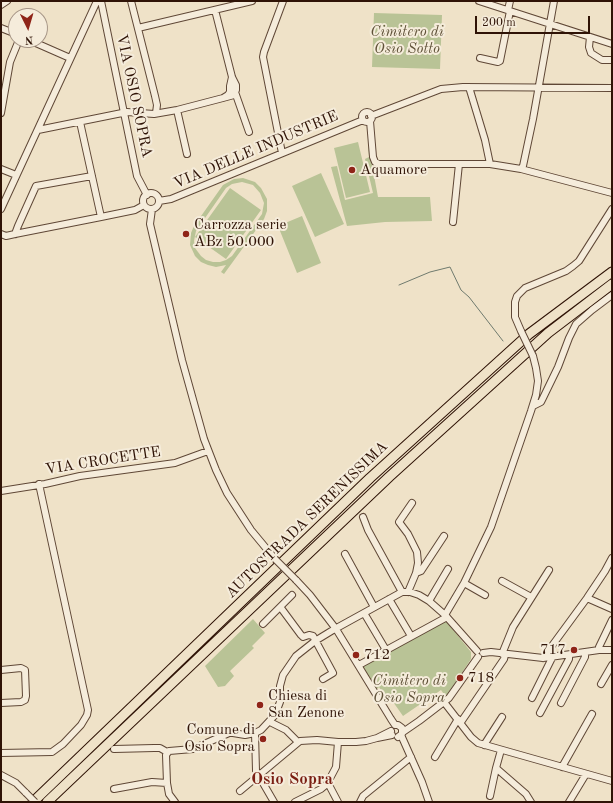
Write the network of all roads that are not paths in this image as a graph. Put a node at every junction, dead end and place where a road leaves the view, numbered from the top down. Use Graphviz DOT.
graph roads {
  1 [pos="7,1"];
  2 [pos="97,1"];
  3 [pos="101,1"];
  4 [pos="131,1"];
  5 [pos="252,1"];
  6 [pos="479,1"];
  7 [pos="510,1"];
  8 [pos="554,1"];
  9 [pos="233,3"];
  10 [pos="281,3"];
  11 [pos="1,5"];
  12 [pos="215,10"];
  13 [pos="509,11"];
  14 [pos="549,23"];
  15 [pos="138,28"];
  16 [pos="590,38"];
  17 [pos="612,44"];
  18 [pos="15,48"];
  19 [pos="47,48"];
  20 [pos="70,58"];
  21 [pos="480,58"];
  22 [pos="612,60"];
  23 [pos="232,77"];
  24 [pos="469,87"];
  25 [pos="538,87"];
  26 [pos="612,88"];
  27 [pos="235,92"];
  28 [pos="223,98"];
  29 [pos="177,110"];
  30 [pos="1,113"];
  31 [pos="124,113"];
  32 [pos="156,113"];
  33 [pos="371,119"];
  34 [pos="80,122"];
  35 [pos="38,130"];
  36 [pos="249,132"];
  37 [pos="282,153"];
  38 [pos="187,154"];
  39 [pos="459,164"];
  40 [pos="490,164"];
  41 [pos="1,169"];
  42 [pos="519,170"];
  43 [pos="16,175"];
  44 [pos="92,176"];
  45 [pos="612,193"];
  46 [pos="147,194"];
  47 [pos="159,201"];
  48 [pos="144,205"];
  49 [pos="1,209"];
  50 [pos="152,209"];
  51 [pos="612,209"];
  52 [pos="102,218"];
  53 [pos="453,222"];
  54 [pos="1,234"];
  55 [pos="15,234"];
  56 [pos="612,272"];
  57 [pos="612,284"];
  58 [pos="612,296"];
  59 [pos="533,406"];
  60 [pos="208,451"];
  61 [pos="39,484"];
  62 [pos="1,490"];
  63 [pos="412,503"];
  64 [pos="363,517"];
  65 [pos="444,536"];
  66 [pos="345,554"];
  67 [pos="612,558"];
  68 [pos="448,569"];
  69 [pos="549,570"];
  70 [pos="416,573"];
  71 [pos="502,581"];
  72 [pos="464,583"];
  73 [pos="405,592"];
  74 [pos="485,595"];
  75 [pos="292,596"];
  76 [pos="531,598"];
  77 [pos="587,598"];
  78 [pos="389,599"];
  79 [pos="429,601"];
  80 [pos="374,607"];
  81 [pos="281,608"];
  82 [pos="612,610"];
  83 [pos="364,613"];
  84 [pos="446,616"];
  85 [pos="612,620"];
  86 [pos="263,624"];
  87 [pos="336,629"];
  88 [pos="411,636"];
  89 [pos="315,641"];
  90 [pos="386,650"];
  91 [pos="599,650"];
  92 [pos="612,650"];
  93 [pos="585,652"];
  94 [pos="479,654"];
  95 [pos="504,655"];
  96 [pos="569,655"];
  97 [pos="543,658"];
  98 [pos="552,658"];
  99 [pos="359,665"];
  100 [pos="612,665"];
  101 [pos="1,670"];
  102 [pos="323,679"];
  103 [pos="601,684"];
  104 [pos="532,698"];
  105 [pos="444,702"];
  106 [pos="1,703"];
  107 [pos="561,703"];
  108 [pos="540,713"];
  109 [pos="592,714"];
  110 [pos="502,717"];
  111 [pos="459,720"];
  112 [pos="270,722"];
  113 [pos="398,732"];
  114 [pos="255,733"];
  115 [pos="298,742"];
  116 [pos="338,742"];
  117 [pos="484,745"];
  118 [pos="114,749"];
  119 [pos="502,750"];
  120 [pos="167,752"];
  121 [pos="1,753"];
  122 [pos="435,757"];
  123 [pos="411,758"];
  124 [pos="562,767"];
  125 [pos="496,768"];
  126 [pos="586,774"];
  127 [pos="1,775"];
  128 [pos="259,776"];
  129 [pos="612,781"];
  130 [pos="167,783"];
  131 [pos="327,784"];
  132 [pos="114,789"];
  133 [pos="240,791"];
  134 [pos="490,796"];
  135 [pos="34,802"];
  136 [pos="47,802"];
  137 [pos="175,802"];
  138 [pos="274,802"];
  139 [pos="295,802"];
  140 [pos="338,802"];
  141 [pos="360,802"];
  142 [pos="429,802"];
  143 [pos="531,802"];
  144 [pos="569,802"];
  1 -- 11 [label="street"];
  2 -- 20 [label="street"];
  3 -- 31 [label="street, VIA OSIO SOPRA"];
  4 -- 15 [label="street"];
  5 -- 9 [label="street"];
  6 -- 13 [label="street"];
  7 -- 13 [label="street"];
  8 -- 14 [label="street"];
  9 -- 12 [label="street"];
  10 -- 37 [label="street"];
  12 -- 15 [label="street"];
  12 -- 23 [label="street"];
  13 -- 14 [label="street"];
  13 -- 21 [label="street"];
  14 -- 16 [label="street"];
  14 -- 25 [label="street"];
  15 -- 32 [label="street"];
  16 -- 17 [label="street"];
  16 -- 22 [label="street"];
  18 -- 30 [label="street"];
  19 -- 20 [label="street"];
  20 -- 35 [label="street"];
  23 -- 27 [label="street"];
  23 -- 28 [label="street"];
  24 -- 25 [label="street, VIA DELLE INDUSTRIE"];
  24 -- 33 [label="street, VIA DELLE INDUSTRIE"];
  24 -- 40 [label="street"];
  25 -- 26 [label="street, VIA DELLE INDUSTRIE"];
  25 -- 42 [label="street"];
  27 -- 28 [label="street"];
  27 -- 36 [label="street"];
  28 -- 29 [label="street"];
  29 -- 32 [label="street"];
  29 -- 38 [label="street"];
  31 -- 32 [label="street"];
  31 -- 34 [label="street"];
  31 -- 46 [label="street, VIA OSIO SOPRA"];
  33 -- 37 [label="street, VIA DELLE INDUSTRIE"];
  33 -- 39 [label="street"];
  34 -- 35 [label="street"];
  34 -- 44 [label="street"];
  35 -- 43 [label="street"];
  37 -- 47 [label="street, VIA DELLE INDUSTRIE"];
  39 -- 40 [label="street"];
  39 -- 53 [label="street"];
  40 -- 42 [label="street"];
  41 -- 43 [label="street"];
  42 -- 45 [label="street"];
  43 -- 49 [label="street"];
  44 -- 52 [label="street"];
  44 -- 55 [label="street"];
  46 -- 47 [label="street"];
  46 -- 48 [label="street"];
  47 -- 50 [label="street"];
  48 -- 50 [label="street"];
  48 -- 52 [label="street"];
  50 -- 60 [label="street"];
  51 -- 59 [label="street, bridge"];
  52 -- 55 [label="street"];
  54 -- 55 [label="street"];
  56 -- 135 [label="highway, AUTOSTRADA SERENISSIMA"];
  57 -- 136 [label="highway, AUTOSTRADA SERENISSIMA"];
  58 -- 59 [label="street"];
  59 -- 72 [label="street"];
  60 -- 61 [label="street, VIA CROCETTE"];
  60 -- 87 [label="street, bridge"];
  61 -- 62 [label="street, VIA CROCETTE"];
  61 -- 121 [label="street"];
  63 -- 70 [label="street"];
  64 -- 73 [label="street"];
  65 -- 70 [label="street"];
  66 -- 80 [label="street"];
  67 -- 77 [label="street"];
  68 -- 79 [label="street"];
  69 -- 76 [label="street"];
  70 -- 73 [label="street"];
  71 -- 76 [label="street"];
  72 -- 74 [label="street"];
  72 -- 84 [label="street"];
  73 -- 78 [label="street"];
  73 -- 79 [label="street"];
  75 -- 81 [label="street"];
  76 -- 95 [label="street"];
  77 -- 82 [label="street"];
  77 -- 97 [label="street"];
  78 -- 80 [label="street"];
  78 -- 88 [label="street"];
  79 -- 84 [label="street"];
  80 -- 83 [label="street"];
  81 -- 86 [label="street"];
  81 -- 89 [label="street"];
  83 -- 87 [label="street"];
  83 -- 90 [label="street"];
  84 -- 88 [label="street"];
  84 -- 94 [label="street"];
  85 -- 91 [label="street"];
  87 -- 89 [label="street"];
  87 -- 99 [label="street"];
  88 -- 90 [label="street"];
  89 -- 102 [label="street"];
  89 -- 112 [label="street"];
  90 -- 99 [label="street"];
  91 -- 92 [label="street"];
  91 -- 93 [label="street"];
  93 -- 96 [label="street"];
  93 -- 107 [label="street"];
  94 -- 95 [label="street"];
  94 -- 105 [label="street"];
  95 -- 97 [label="street"];
  95 -- 111 [label="street"];
  96 -- 98 [label="street"];
  96 -- 108 [label="street"];
  97 -- 98 [label="street"];
  98 -- 104 [label="street"];
  99 -- 113 [label="street"];
  100 -- 103 [label="street"];
  101 -- 106 [label="street"];
  105 -- 111 [label="street"];
  105 -- 113 [label="street"];
  109 -- 124 [label="street"];
  110 -- 117 [label="street"];
  111 -- 117 [label="street"];
  111 -- 122 [label="street"];
  112 -- 114 [label="street"];
  112 -- 115 [label="street"];
  113 -- 116 [label="street"];
  113 -- 123 [label="street"];
  114 -- 120 [label="street"];
  114 -- 128 [label="street"];
  115 -- 116 [label="street"];
  115 -- 128 [label="street"];
  116 -- 131 [label="street"];
  117 -- 119 [label="street"];
  118 -- 120 [label="street"];
  119 -- 124 [label="street"];
  119 -- 125 [label="street"];
  120 -- 130 [label="street"];
  123 -- 141 [label="street"];
  123 -- 142 [label="street"];
  124 -- 126 [label="street"];
  125 -- 134 [label="street"];
  125 -- 143 [label="street"];
  126 -- 129 [label="street"];
  126 -- 144 [label="street"];
  127 -- 135 [label="street, bridge"];
  128 -- 133 [label="street"];
  128 -- 138 [label="street"];
  130 -- 132 [label="street"];
  130 -- 137 [label="street"];
  131 -- 139 [label="street"];
  131 -- 140 [label="street"];
}
